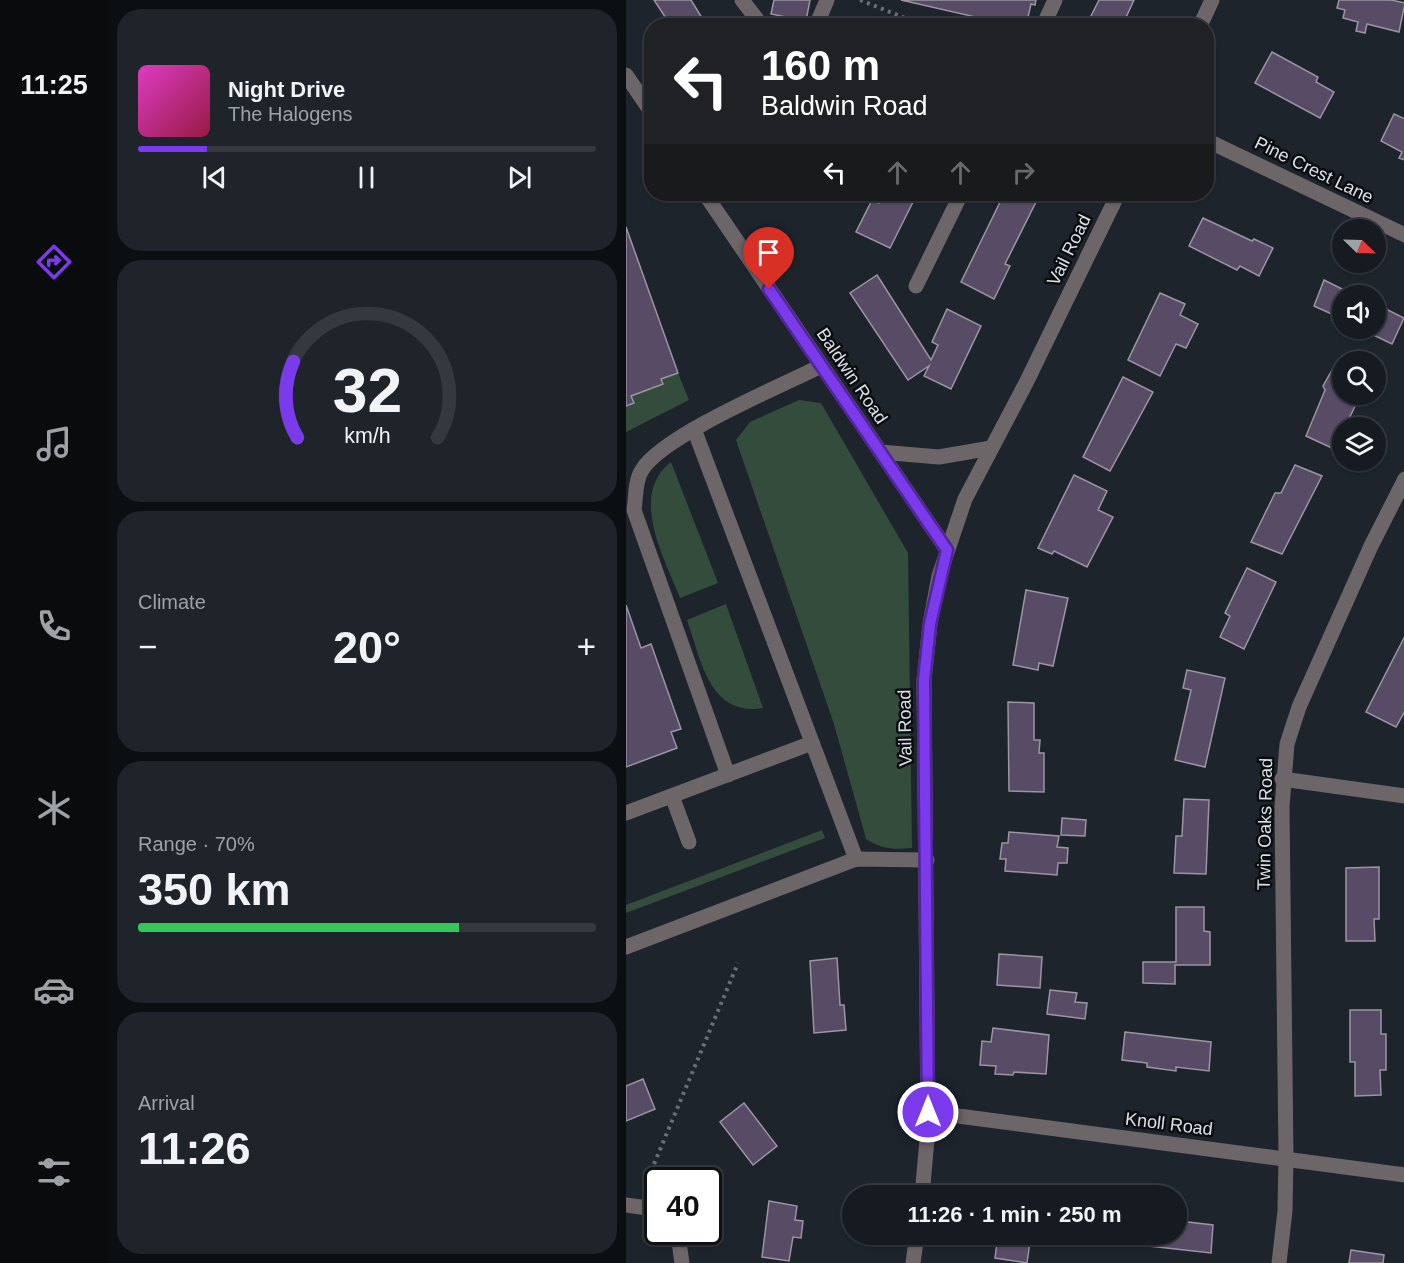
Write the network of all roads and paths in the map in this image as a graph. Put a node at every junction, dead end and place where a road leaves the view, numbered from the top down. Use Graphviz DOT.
graph roads {
  1 [pos="742,0"];
  2 [pos="827,0"];
  3 [pos="860,0"];
  4 [pos="1055,0"];
  5 [pos="1212,0"];
  6 [pos="756,18"];
  7 [pos="819,18"];
  8 [pos="905,18"];
  9 [pos="1047,18"];
  10 [pos="1204,18"];
  11 [pos="626,75"];
  12 [pos="644,101"];
  13 [pos="1214,144"];
  14 [pos="710,201"];
  15 [pos="958,201"];
  16 [pos="1115,201"];
  17 [pos="1404,235"];
  18 [pos="916,286"];
  19 [pos="821,366"];
  20 [pos="694,429"];
  21 [pos="991,448"];
  22 [pos="880,452"];
  23 [pos="1404,480"];
  24 [pos="947,550"];
  25 [pos="812,742"];
  26 [pos="728,775"];
  27 [pos="1282,779"];
  28 [pos="672,796"];
  29 [pos="1404,796"];
  30 [pos="626,813"];
  31 [pos="689,842"];
  32 [pos="856,859"];
  33 [pos="927,860"];
  34 [pos="626,947"];
  35 [pos="738,963"];
  36 [pos="928,1112"];
  37 [pos="1286,1158"];
  38 [pos="653,1164"];
  39 [pos="1404,1174"];
  40 [pos="923,1185"];
  41 [pos="626,1205"];
  42 [pos="644,1208"];
  43 [pos="679,1245"];
  44 [pos="915,1245"];
  45 [pos="682,1263"];
  46 [pos="913,1263"];
  47 [pos="1279,1263"];
  1 -- 6 [label="street"];
  2 -- 7 [label="street"];
  3 -- 8 [label="path"];
  4 -- 9 [label="street"];
  5 -- 10 [label="street"];
  11 -- 12 [label="street"];
  13 -- 17 [label="street, Pine Crest Lane"];
  14 -- 19 [label="street, Baldwin Road"];
  15 -- 18 [label="street"];
  16 -- 21 [label="street, Vail Road"];
  19 -- 20 [label="street"];
  19 -- 22 [label="street, Baldwin Road"];
  20 -- 25 [label="street"];
  20 -- 26 [label="street"];
  21 -- 22 [label="street"];
  21 -- 24 [label="street, Vail Road"];
  22 -- 24 [label="street, Baldwin Road"];
  23 -- 27 [label="street, Twin Oaks Road"];
  24 -- 33 [label="street, Vail Road"];
  25 -- 26 [label="street"];
  25 -- 32 [label="street"];
  26 -- 28 [label="street"];
  27 -- 29 [label="street"];
  27 -- 37 [label="street, Twin Oaks Road"];
  28 -- 30 [label="street"];
  28 -- 31 [label="street"];
  32 -- 33 [label="street"];
  32 -- 34 [label="street"];
  33 -- 36 [label="street, Vail Road"];
  35 -- 38 [label="path"];
  36 -- 37 [label="street, Knoll Road"];
  36 -- 40 [label="street, Vail Road"];
  37 -- 39 [label="street, Knoll Road"];
  37 -- 47 [label="street, Twin Oaks Road"];
  41 -- 42 [label="street"];
  43 -- 45 [label="street"];
  44 -- 46 [label="street"];
}
